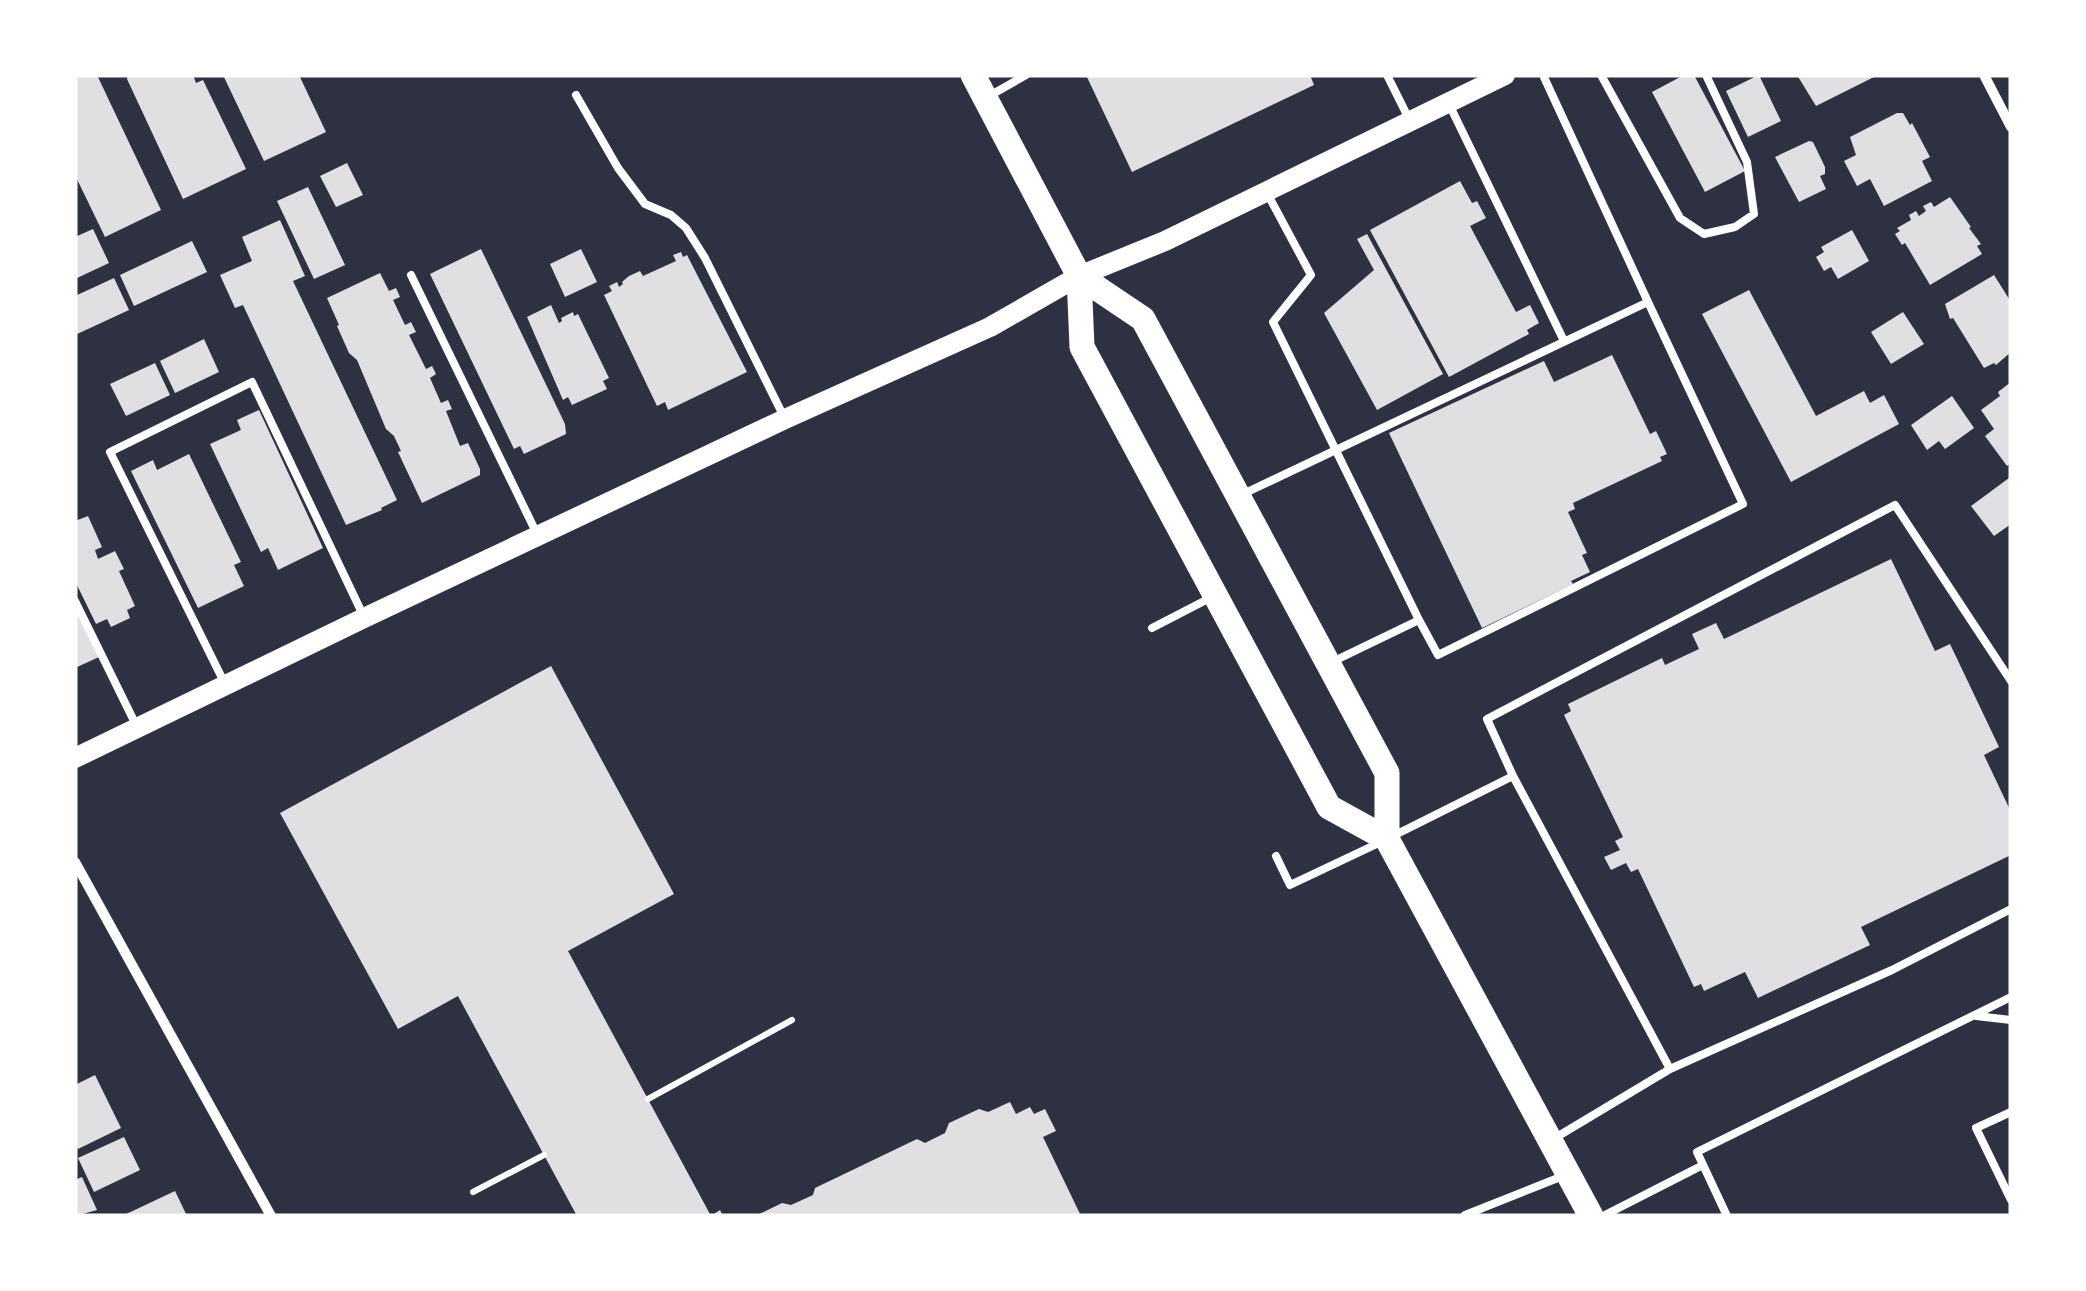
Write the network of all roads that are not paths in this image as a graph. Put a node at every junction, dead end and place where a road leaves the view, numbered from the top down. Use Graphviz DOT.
graph roads {
  1 [pos="1026,75"];
  2 [pos="1387,75"];
  3 [pos="1505,75"];
  4 [pos="1542,75"];
  5 [pos="1602,75"];
  6 [pos="1706,75"];
  7 [pos="1984,75"];
  8 [pos="979,86"];
  9 [pos="576,95"];
  10 [pos="1448,102"];
  11 [pos="1410,122"];
  12 [pos="2011,127"];
  13 [pos="1266,190"];
  14 [pos="411,275"];
  15 [pos="1079,276"];
  16 [pos="1648,302"];
  17 [pos="1564,341"];
  18 [pos="785,419"];
  19 [pos="1335,450"];
  20 [pos="1238,496"];
  21 [pos="538,536"];
  22 [pos="1215,595"];
  23 [pos="75,601"];
  24 [pos="364,618"];
  25 [pos="1419,620"];
  26 [pos="1152,628"];
  27 [pos="1329,664"];
  28 [pos="2011,681"];
  29 [pos="226,686"];
  30 [pos="138,729"];
  31 [pos="75,758"];
  32 [pos="1513,776"];
  33 [pos="1387,839"];
  34 [pos="1276,856"];
  35 [pos="75,862"];
  36 [pos="78,874"];
  37 [pos="2011,909"];
  38 [pos="2011,998"];
  39 [pos="1973,1016"];
  40 [pos="2011,1020"];
  41 [pos="1670,1068"];
  42 [pos="2011,1112"];
  43 [pos="1551,1140"];
  44 [pos="1703,1166"];
  45 [pos="1569,1174"];
  46 [pos="2011,1200"];
  47 [pos="1465,1215"];
  48 [pos="271,1216"];
  49 [pos="1592,1216"];
  50 [pos="1602,1216"];
  51 [pos="1727,1216"];
  1 -- 8 [label="lane"];
  2 -- 11 [label="lane"];
  3 -- 10 [label="main road"];
  4 -- 16 [label="lane"];
  5 -- 6 [label="lane"];
  7 -- 12 [label="street"];
  8 -- 15 [label="main road"];
  9 -- 18 [label="lane"];
  10 -- 11 [label="main road"];
  10 -- 17 [label="lane"];
  11 -- 13 [label="main road"];
  13 -- 15 [label="main road"];
  13 -- 19 [label="lane"];
  14 -- 21 [label="lane"];
  15 -- 18 [label="main road"];
  15 -- 20 [label="main road"];
  15 -- 22 [label="main road"];
  16 -- 17 [label="lane"];
  16 -- 25 [label="lane"];
  17 -- 19 [label="lane"];
  18 -- 21 [label="main road"];
  19 -- 20 [label="lane"];
  19 -- 25 [label="lane"];
  20 -- 27 [label="main road"];
  21 -- 24 [label="main road"];
  22 -- 26 [label="lane"];
  22 -- 33 [label="main road"];
  23 -- 30 [label="lane"];
  24 -- 29 [label="main road"];
  24 -- 29 [label="lane"];
  25 -- 27 [label="lane"];
  27 -- 33 [label="main road"];
  28 -- 32 [label="lane"];
  29 -- 30 [label="main road"];
  30 -- 31 [label="main road"];
  32 -- 33 [label="lane"];
  32 -- 41 [label="lane"];
  33 -- 34 [label="lane"];
  33 -- 43 [label="main road"];
  35 -- 36 [label="street"];
  36 -- 48 [label="street"];
  37 -- 41 [label="lane"];
  38 -- 39 [label="lane"];
  39 -- 40 [label="lane"];
  39 -- 44 [label="lane"];
  41 -- 43 [label="lane"];
  42 -- 46 [label="lane"];
  43 -- 45 [label="main road"];
  44 -- 50 [label="lane"];
  44 -- 51 [label="lane"];
  45 -- 47 [label="lane"];
  45 -- 49 [label="main road"];
}
